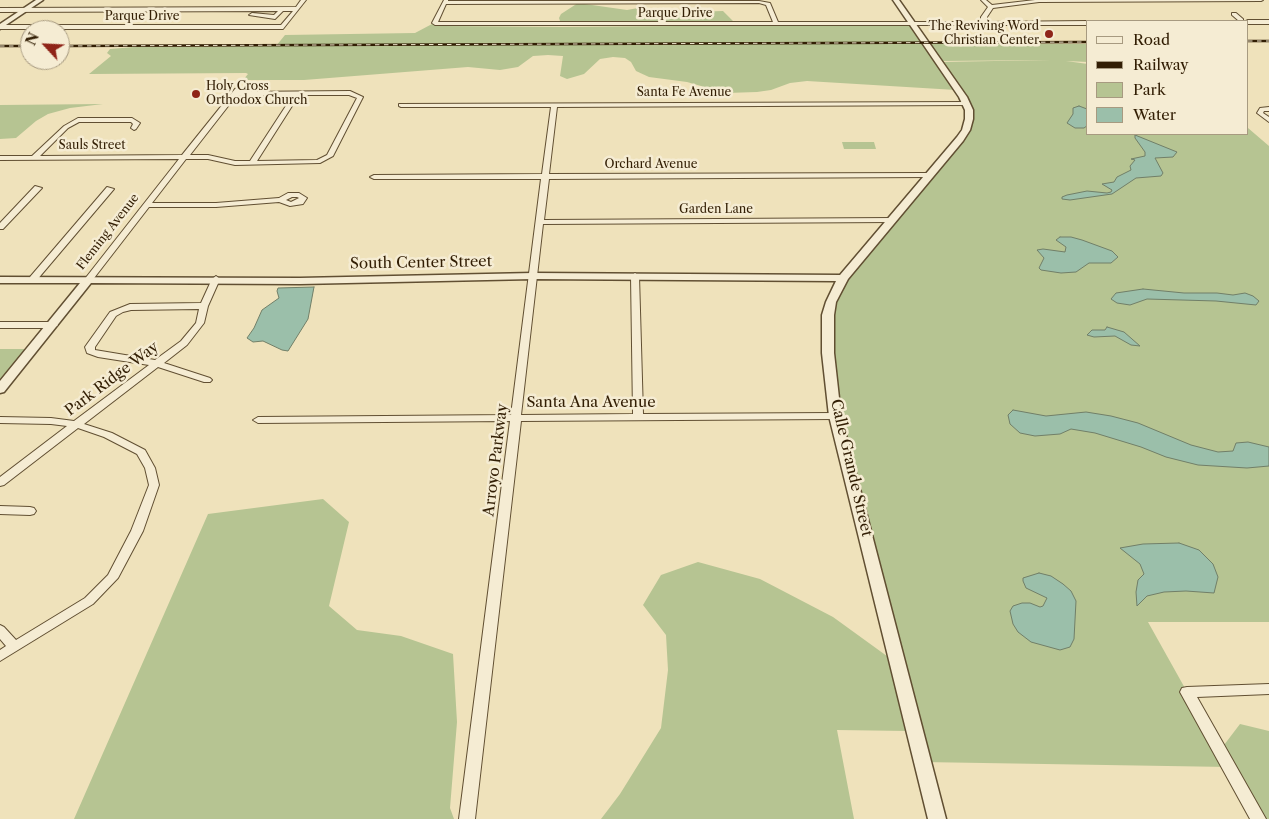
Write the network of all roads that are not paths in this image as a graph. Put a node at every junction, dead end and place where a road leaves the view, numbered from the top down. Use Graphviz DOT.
graph roads {
  1 [pos="40,0"];
  2 [pos="304,0"];
  3 [pos="644,0"];
  4 [pos="896,0"];
  5 [pos="983,0"];
  6 [pos="1191,0"];
  7 [pos="1261,0"];
  8 [pos="553,1"];
  9 [pos="615,1"];
  10 [pos="445,2"];
  11 [pos="658,2"];
  12 [pos="991,7"];
  13 [pos="282,9"];
  14 [pos="298,9"];
  15 [pos="0,10"];
  16 [pos="26,10"];
  17 [pos="251,14"];
  18 [pos="1234,14"];
  19 [pos="1241,20"];
  20 [pos="1249,22"];
  21 [pos="1269,22"];
  22 [pos="913,23"];
  23 [pos="984,23"];
  24 [pos="1086,23"];
  25 [pos="776,24"];
  26 [pos="0,27"];
  27 [pos="296,94"];
  28 [pos="966,104"];
  29 [pos="554,105"];
  30 [pos="401,106"];
  31 [pos="1269,109"];
  32 [pos="1269,120"];
  33 [pos="134,128"];
  34 [pos="185,157"];
  35 [pos="0,158"];
  36 [pos="34,158"];
  37 [pos="252,163"];
  38 [pos="928,175"];
  39 [pos="546,176"];
  40 [pos="374,177"];
  41 [pos="38,188"];
  42 [pos="110,189"];
  43 [pos="280,200"];
  44 [pos="147,205"];
  45 [pos="892,220"];
  46 [pos="540,222"];
  47 [pos="0,227"];
  48 [pos="532,276"];
  49 [pos="634,276"];
  50 [pos="843,278"];
  51 [pos="216,279"];
  52 [pos="0,280"];
  53 [pos="33,280"];
  54 [pos="88,280"];
  55 [pos="204,306"];
  56 [pos="54,324"];
  57 [pos="0,325"];
  58 [pos="159,364"];
  59 [pos="207,380"];
  60 [pos="0,389"];
  61 [pos="835,416"];
  62 [pos="638,417"];
  63 [pos="516,418"];
  64 [pos="0,420"];
  65 [pos="258,420"];
  66 [pos="78,425"];
  67 [pos="0,482"];
  68 [pos="0,510"];
  69 [pos="30,511"];
  70 [pos="0,630"];
  71 [pos="16,647"];
  72 [pos="0,656"];
  73 [pos="1269,689"];
  74 [pos="467,819"];
  75 [pos="937,819"];
  76 [pos="1258,819"];
  1 -- 16 [label="street"];
  2 -- 14 [label="street"];
  3 -- 11 [label="street"];
  4 -- 22 [label="street"];
  5 -- 12 [label="street"];
  6 -- 7 [label="street"];
  6 -- 12 [label="street"];
  8 -- 9 [label="street"];
  8 -- 10 [label="street"];
  9 -- 11 [label="street"];
  10 -- 25 [label="street, Parque Drive"];
  11 -- 25 [label="street"];
  12 -- 23 [label="street"];
  13 -- 14 [label="street"];
  13 -- 16 [label="street"];
  13 -- 17 [label="street"];
  14 -- 26 [label="street, Parque Drive"];
  15 -- 16 [label="street"];
  16 -- 26 [label="street"];
  18 -- 19 [label="street"];
  20 -- 21 [label="street"];
  22 -- 23 [label="street, Parque Drive"];
  22 -- 25 [label="street, Parque Drive"];
  22 -- 28 [label="street"];
  23 -- 24 [label="street, Parque Drive"];
  27 -- 34 [label="street, Fleming Avenue"];
  27 -- 37 [label="street"];
  27 -- 37 [label="street, Sauls Street"];
  28 -- 29 [label="street, Santa Fe Avenue"];
  28 -- 38 [label="street, Calle Grande Street"];
  29 -- 30 [label="street, Santa Fe Avenue"];
  29 -- 39 [label="street, Arroyo Parkway"];
  31 -- 32 [label="street"];
  33 -- 36 [label="street"];
  34 -- 36 [label="street, Sauls Street"];
  34 -- 37 [label="street, Sauls Street"];
  34 -- 44 [label="street, Fleming Avenue"];
  35 -- 36 [label="street, Sauls Street"];
  38 -- 39 [label="street, Orchard Avenue"];
  38 -- 45 [label="street, Calle Grande Street"];
  39 -- 40 [label="street, Orchard Avenue"];
  39 -- 46 [label="street, Arroyo Parkway"];
  41 -- 47 [label="street"];
  42 -- 53 [label="street"];
  43 -- 44 [label="street"];
  44 -- 54 [label="street, Fleming Avenue"];
  45 -- 46 [label="street, Garden Lane"];
  45 -- 50 [label="street, Calle Grande Street"];
  46 -- 48 [label="street, Arroyo Parkway"];
  48 -- 49 [label="street, South Center Street"];
  48 -- 51 [label="street, South Center Street"];
  48 -- 63 [label="street, Arroyo Parkway"];
  49 -- 50 [label="street, South Center Street"];
  49 -- 62 [label="street"];
  50 -- 61 [label="street, Calle Grande Street"];
  51 -- 54 [label="street, South Center Street"];
  51 -- 55 [label="street, Park Ridge Way"];
  52 -- 53 [label="street, South Center Street"];
  53 -- 54 [label="street, South Center Street"];
  54 -- 56 [label="street, Fleming Avenue"];
  55 -- 58 [label="street, Park Ridge Way"];
  55 -- 58 [label="street"];
  56 -- 57 [label="street"];
  56 -- 60 [label="street, Fleming Avenue"];
  58 -- 59 [label="street"];
  58 -- 66 [label="street, Park Ridge Way"];
  61 -- 62 [label="street, Santa Ana Avenue"];
  61 -- 75 [label="street, Calle Grande Street"];
  62 -- 63 [label="street, Santa Ana Avenue"];
  63 -- 65 [label="street, Santa Ana Avenue"];
  63 -- 74 [label="street, Arroyo Parkway"];
  64 -- 66 [label="street"];
  66 -- 67 [label="street, Park Ridge Way"];
  66 -- 71 [label="street"];
  68 -- 69 [label="street"];
  70 -- 71 [label="street"];
  71 -- 72 [label="street"];
  73 -- 76 [label="street"];
}
